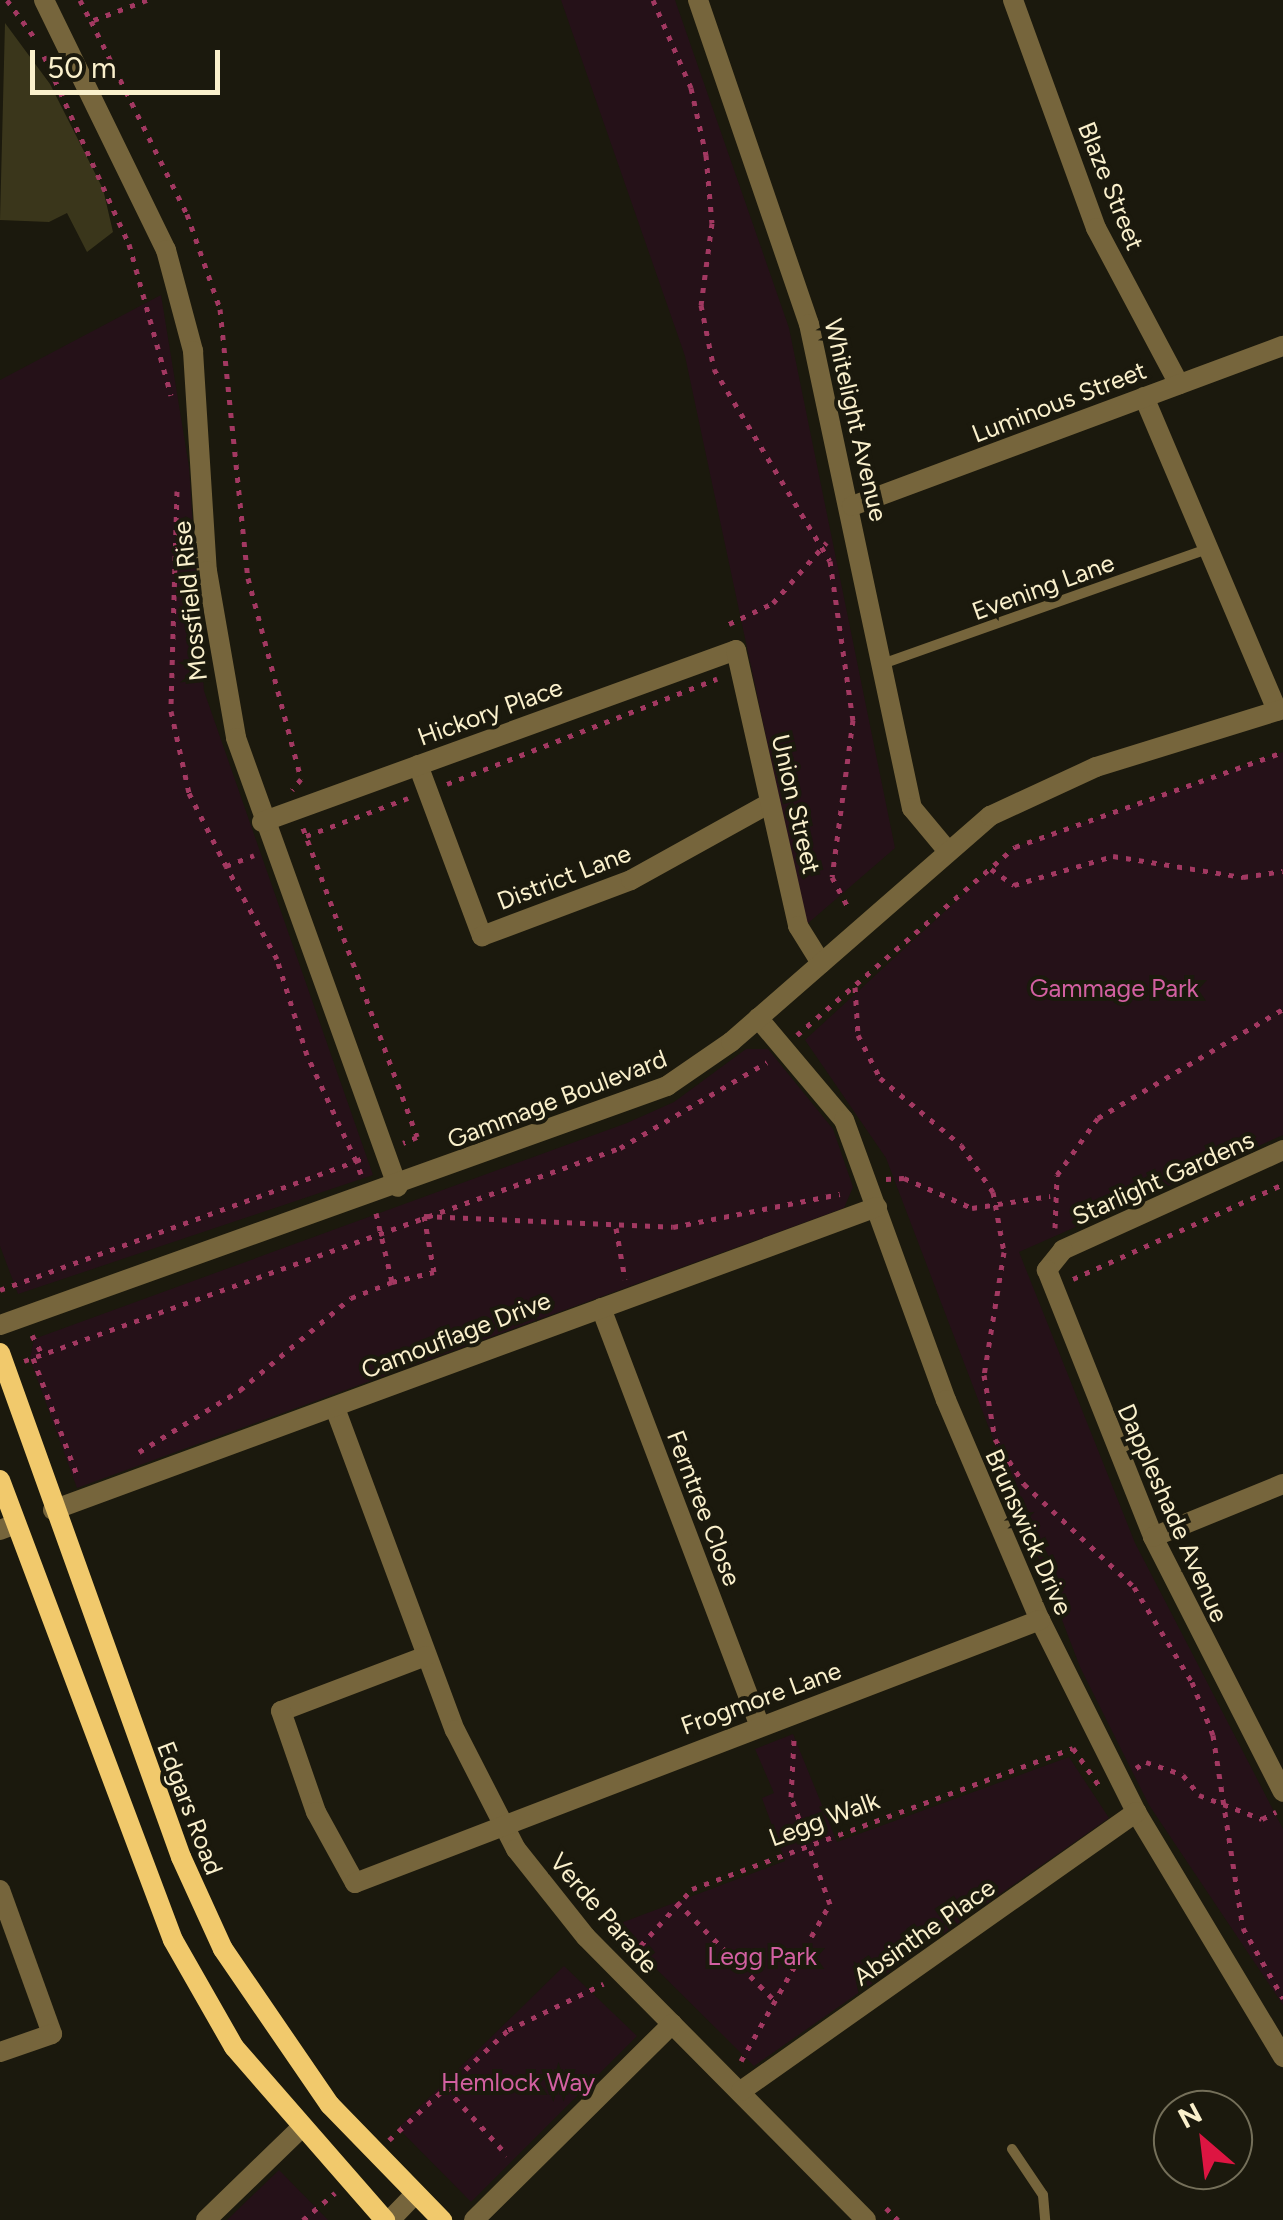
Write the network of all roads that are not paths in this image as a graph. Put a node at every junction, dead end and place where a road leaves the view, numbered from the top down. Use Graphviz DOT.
graph roads {
  1 [pos="698,0"];
  2 [pos="1013,0"];
  3 [pos="54,3"];
  4 [pos="1283,346"];
  5 [pos="1179,384"];
  6 [pos="1144,397"];
  7 [pos="852,506"];
  8 [pos="1214,546"];
  9 [pos="736,650"];
  10 [pos="885,663"];
  11 [pos="1280,710"];
  12 [pos="418,765"];
  13 [pos="770,802"];
  14 [pos="262,822"];
  15 [pos="947,850"];
  16 [pos="821,962"];
  17 [pos="758,1018"];
  18 [pos="1283,1150"];
  19 [pos="398,1187"];
  20 [pos="877,1207"];
  21 [pos="1063,1250"];
  22 [pos="600,1308"];
  23 [pos="0,1325"];
  24 [pos="0,1353"];
  25 [pos="335,1408"];
  26 [pos="0,1480"];
  27 [pos="1283,1484"];
  28 [pos="52,1510"];
  29 [pos="8,1527"];
  30 [pos="1153,1536"];
  31 [pos="1040,1620"];
  32 [pos="426,1656"];
  33 [pos="760,1726"];
  34 [pos="1283,1792"];
  35 [pos="1136,1812"];
  36 [pos="499,1820"];
  37 [pos="0,1890"];
  38 [pos="672,2024"];
  39 [pos="0,2052"];
  40 [pos="1283,2057"];
  41 [pos="741,2092"];
  42 [pos="299,2130"];
  43 [pos="1012,2149"];
  44 [pos="416,2194"];
  45 [pos="855,2216"];
  46 [pos="206,2220"];
  47 [pos="388,2220"];
  48 [pos="442,2220"];
  49 [pos="474,2220"];
  50 [pos="1045,2220"];
  1 -- 7 [label="street, Whitelight Avenue"];
  2 -- 5 [label="street, Blaze Street"];
  3 -- 14 [label="street, Mossfield Rise"];
  4 -- 5 [label="street, Luminous Street"];
  5 -- 6 [label="street, Luminous Street"];
  6 -- 7 [label="street, Luminous Street"];
  6 -- 8 [label="street"];
  7 -- 10 [label="street, Whitelight Avenue"];
  8 -- 10 [label="lane, Evening Lane"];
  8 -- 11 [label="street"];
  9 -- 12 [label="street, Hickory Place"];
  9 -- 13 [label="street, Union Street"];
  10 -- 15 [label="street, Whitelight Avenue"];
  11 -- 15 [label="street, Gammage Boulevard"];
  12 -- 13 [label="street, District Lane"];
  12 -- 14 [label="street, Hickory Place"];
  13 -- 16 [label="street, Union Street"];
  14 -- 19 [label="street, Mossfield Rise"];
  15 -- 16 [label="street, Gammage Boulevard"];
  16 -- 17 [label="street, Gammage Boulevard"];
  17 -- 19 [label="street, Gammage Boulevard"];
  17 -- 20 [label="street, Brunswick Drive"];
  18 -- 21 [label="street, Starlight Gardens"];
  19 -- 23 [label="street, Gammage Boulevard"];
  20 -- 22 [label="street, Camouflage Drive"];
  20 -- 31 [label="street, Brunswick Drive"];
  21 -- 30 [label="street, Dappleshade Avenue"];
  22 -- 25 [label="street, Camouflage Drive"];
  22 -- 33 [label="street, Ferntree Close"];
  24 -- 28 [label="main road, Edgars Road"];
  25 -- 28 [label="street, Camouflage Drive"];
  25 -- 32 [label="street, Verde Parade"];
  26 -- 29 [label="main road"];
  27 -- 30 [label="street"];
  28 -- 44 [label="main road, Edgars Road"];
  29 -- 42 [label="main road"];
  30 -- 34 [label="street, Dappleshade Avenue"];
  31 -- 33 [label="street, Frogmore Lane"];
  31 -- 35 [label="street, Brunswick Drive"];
  32 -- 36 [label="street, Verde Parade"];
  32 -- 36 [label="street, Frogmore Lane"];
  33 -- 36 [label="street, Frogmore Lane"];
  35 -- 40 [label="street, Brunswick Drive"];
  35 -- 41 [label="street, Absinthe Place"];
  36 -- 38 [label="street, Verde Parade"];
  37 -- 39 [label="street"];
  38 -- 41 [label="street, Verde Parade"];
  38 -- 49 [label="street"];
  41 -- 45 [label="street, Verde Parade"];
  42 -- 46 [label="street"];
  42 -- 47 [label="main road"];
  43 -- 50 [label="lane"];
  44 -- 47 [label="street"];
  44 -- 48 [label="main road, Edgars Road"];
}
